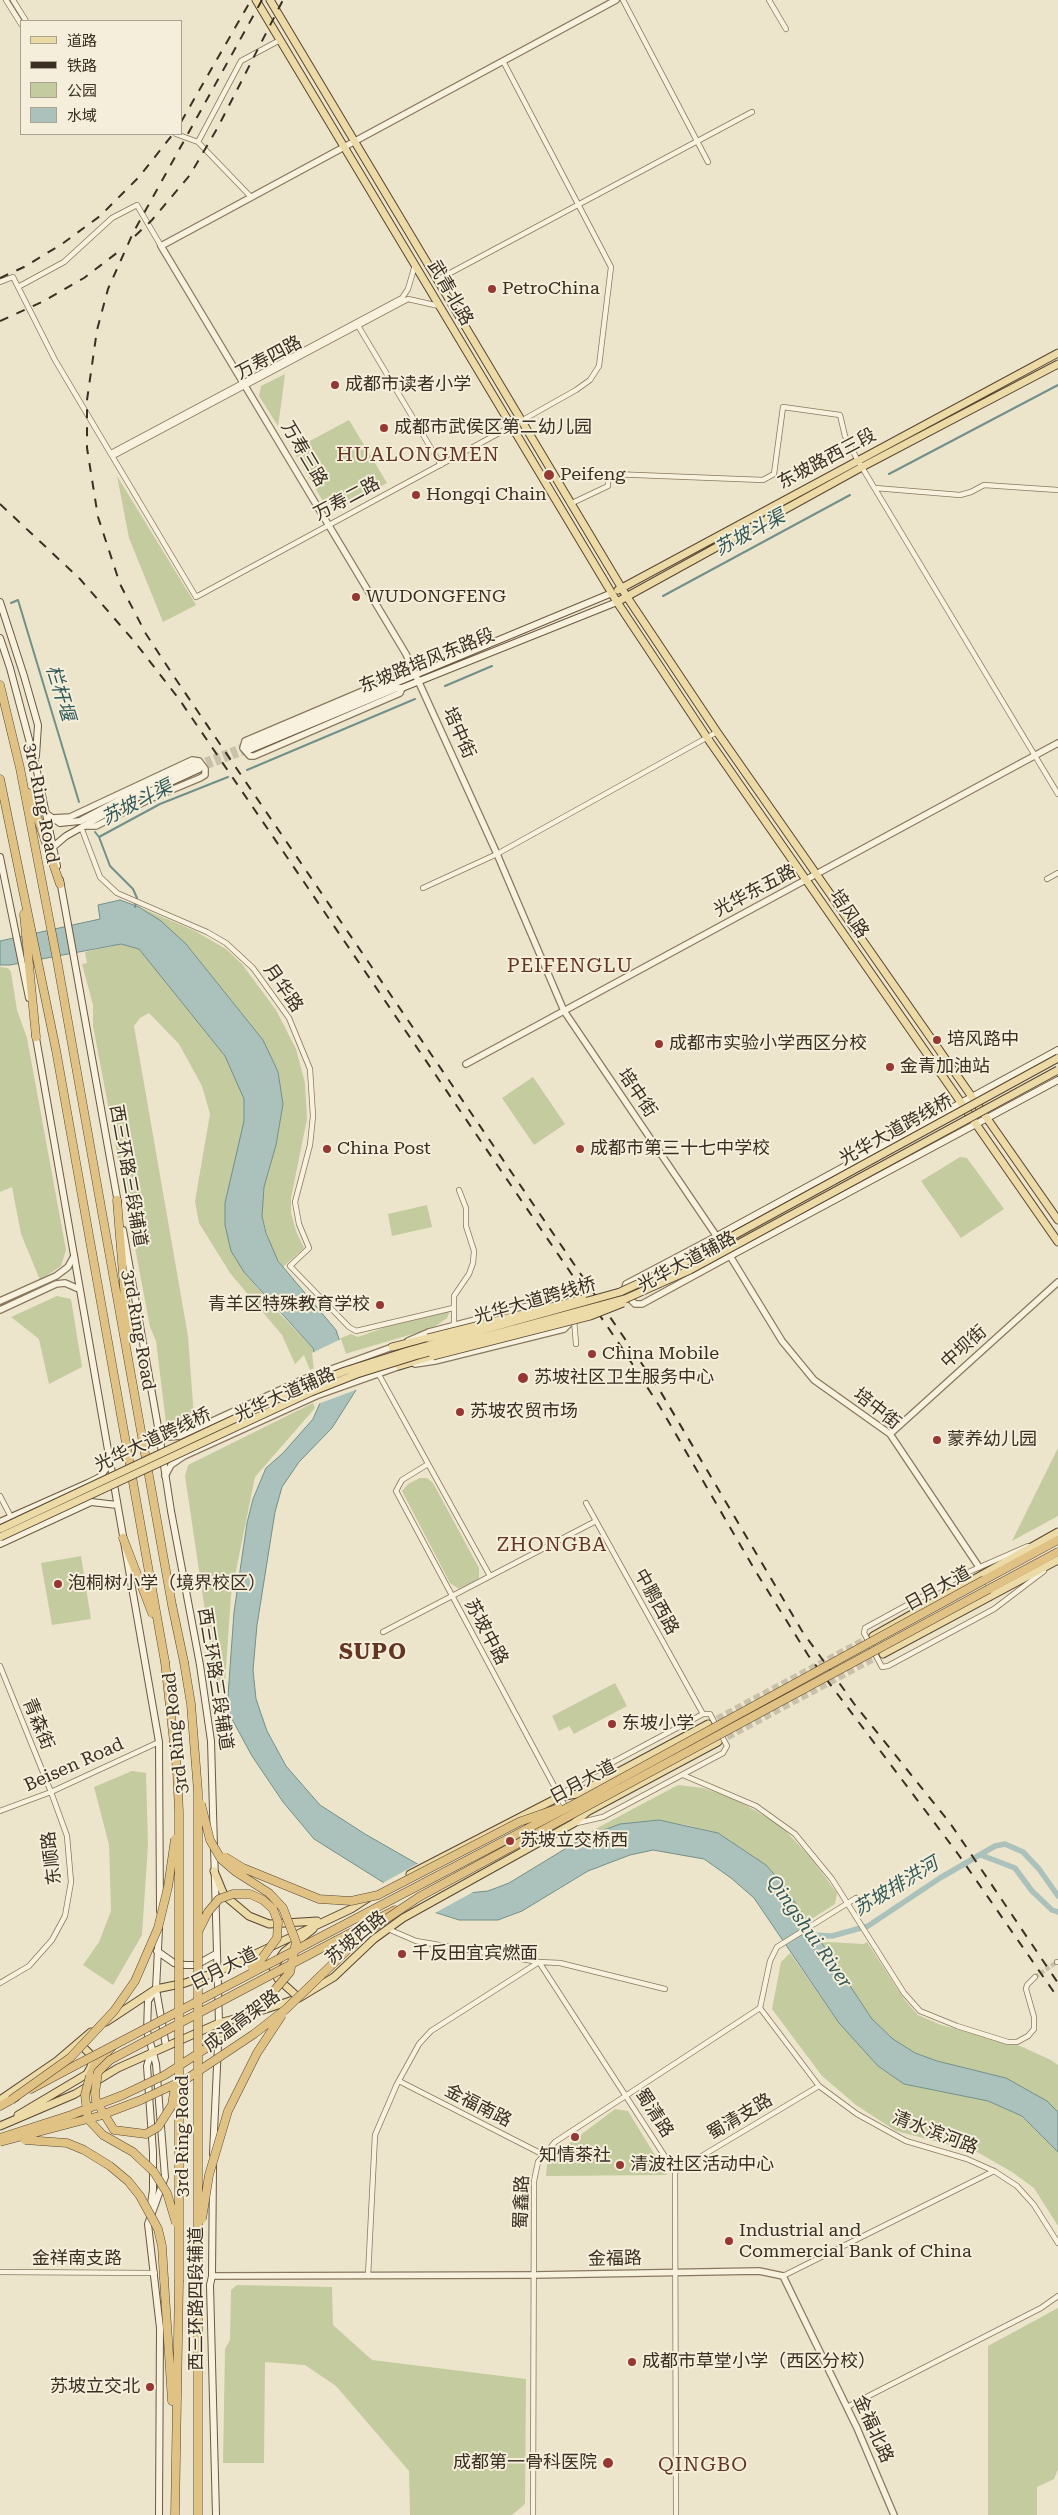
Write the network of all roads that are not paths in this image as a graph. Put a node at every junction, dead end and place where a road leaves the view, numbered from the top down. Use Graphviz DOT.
graph roads {
  1 [pos="6,0"];
  2 [pos="13,0"];
  3 [pos="256,0"];
  4 [pos="270,0"];
  5 [pos="616,0"];
  6 [pos="623,0"];
  7 [pos="769,0"];
  8 [pos="25,20"];
  9 [pos="20,22"];
  10 [pos="786,29"];
  11 [pos="280,40"];
  12 [pos="503,61"];
  13 [pos="752,112"];
  14 [pos="179,135"];
  15 [pos="697,141"];
  16 [pos="198,142"];
  17 [pos="354,142"];
  18 [pos="345,146"];
  19 [pos="708,162"];
  20 [pos="251,197"];
  21 [pos="578,205"];
  22 [pos="161,246"];
  23 [pos="416,264"];
  24 [pos="437,280"];
  25 [pos="0,282"];
  26 [pos="18,287"];
  27 [pos="441,306"];
  28 [pos="357,324"];
  29 [pos="1058,352"];
  30 [pos="1058,364"];
  31 [pos="245,384"];
  32 [pos="521,421"];
  33 [pos="512,426"];
  34 [pos="112,454"];
  35 [pos="857,459"];
  36 [pos="441,465"];
  37 [pos="862,467"];
  38 [pos="874,488"];
  39 [pos="1058,490"];
  40 [pos="570,504"];
  41 [pos="328,524"];
  42 [pos="621,588"];
  43 [pos="612,593"];
  44 [pos="627,597"];
  45 [pos="0,602"];
  46 [pos="617,602"];
  47 [pos="0,638"];
  48 [pos="417,677"];
  49 [pos="406,678"];
  50 [pos="0,685"];
  51 [pos="402,688"];
  52 [pos="717,732"];
  53 [pos="707,738"];
  54 [pos="1058,743"];
  55 [pos="1035,756"];
  56 [pos="35,762"];
  57 [pos="20,768"];
  58 [pos="0,779"];
  59 [pos="1058,794"];
  60 [pos="50,816"];
  61 [pos="81,827"];
  62 [pos="53,847"];
  63 [pos="497,854"];
  64 [pos="0,857"];
  65 [pos="818,873"];
  66 [pos="1058,873"];
  67 [pos="3,879"];
  68 [pos="807,879"];
  69 [pos="1048,879"];
  70 [pos="60,884"];
  71 [pos="424,888"];
  72 [pos="24,933"];
  73 [pos="30,965"];
  74 [pos="564,1011"];
  75 [pos="36,1037"];
  76 [pos="1058,1050"];
  77 [pos="1058,1058"];
  78 [pos="466,1064"];
  79 [pos="1028,1067"];
  80 [pos="1058,1070"];
  81 [pos="1058,1080"];
  82 [pos="1038,1090"];
  83 [pos="973,1097"];
  84 [pos="962,1103"];
  85 [pos="988,1118"];
  86 [pos="977,1124"];
  87 [pos="459,1190"];
  88 [pos="117,1200"];
  89 [pos="1058,1220"];
  90 [pos="717,1236"];
  91 [pos="1058,1242"];
  92 [pos="74,1256"];
  93 [pos="730,1256"];
  94 [pos="64,1271"];
  95 [pos="65,1282"];
  96 [pos="1058,1282"];
  97 [pos="657,1285"];
  98 [pos="79,1289"];
  99 [pos="620,1292"];
  100 [pos="0,1302"];
  101 [pos="453,1308"];
  102 [pos="0,1310"];
  103 [pos="574,1320"];
  104 [pos="454,1326"];
  105 [pos="576,1344"];
  106 [pos="392,1347"];
  107 [pos="399,1366"];
  108 [pos="378,1373"];
  109 [pos="132,1379"];
  110 [pos="158,1427"];
  111 [pos="890,1434"];
  112 [pos="110,1464"];
  113 [pos="428,1464"];
  114 [pos="165,1476"];
  115 [pos="88,1483"];
  116 [pos="0,1496"];
  117 [pos="91,1502"];
  118 [pos="586,1503"];
  119 [pos="117,1505"];
  120 [pos="11,1517"];
  121 [pos="596,1521"];
  122 [pos="0,1522"];
  123 [pos="0,1529"];
  124 [pos="1058,1532"];
  125 [pos="1049,1536"];
  126 [pos="0,1537"];
  127 [pos="123,1538"];
  128 [pos="1058,1540"];
  129 [pos="0,1544"];
  130 [pos="1058,1552"];
  131 [pos="1058,1560"];
  132 [pos="979,1567"];
  133 [pos="490,1576"];
  134 [pos="452,1596"];
  135 [pos="159,1629"];
  136 [pos="383,1632"];
  137 [pos="873,1636"];
  138 [pos="883,1654"];
  139 [pos="0,1666"];
  140 [pos="703,1714"];
  141 [pos="708,1724"];
  142 [pos="159,1742"];
  143 [pos="718,1742"];
  144 [pos="683,1775"];
  145 [pos="51,1792"];
  146 [pos="198,1792"];
  147 [pos="559,1797"];
  148 [pos="582,1800"];
  149 [pos="0,1812"];
  150 [pos="179,1812"];
  151 [pos="574,1823"];
  152 [pos="210,1841"];
  153 [pos="214,1871"];
  154 [pos="419,1897"];
  155 [pos="856,1898"];
  156 [pos="848,1903"];
  157 [pos="323,1920"];
  158 [pos="388,1929"];
  159 [pos="197,1934"];
  160 [pos="158,1951"];
  161 [pos="216,1954"];
  162 [pos="539,1962"];
  163 [pos="217,1972"];
  164 [pos="240,1977"];
  165 [pos="1035,1977"];
  166 [pos="0,1983"];
  167 [pos="665,1988"];
  168 [pos="156,1989"];
  169 [pos="299,1998"];
  170 [pos="286,2008"];
  171 [pos="760,2008"];
  172 [pos="219,2023"];
  173 [pos="117,2042"];
  174 [pos="166,2046"];
  175 [pos="73,2047"];
  176 [pos="151,2052"];
  177 [pos="179,2054"];
  178 [pos="399,2081"];
  179 [pos="819,2086"];
  180 [pos="626,2095"];
  181 [pos="0,2100"];
  182 [pos="11,2100"];
  183 [pos="0,2106"];
  184 [pos="1,2125"];
  185 [pos="0,2138"];
  186 [pos="12,2140"];
  187 [pos="0,2142"];
  188 [pos="544,2155"];
  189 [pos="994,2171"];
  190 [pos="675,2172"];
  191 [pos="149,2219"];
  192 [pos="178,2232"];
  193 [pos="198,2240"];
  194 [pos="1058,2243"];
  195 [pos="0,2272"];
  196 [pos="155,2273"];
  197 [pos="676,2273"];
  198 [pos="534,2275"];
  199 [pos="212,2276"];
  200 [pos="368,2276"];
  201 [pos="783,2276"];
  202 [pos="1058,2296"];
  203 [pos="847,2407"];
  204 [pos="175,2446"];
  205 [pos="159,2515"];
  206 [pos="176,2515"];
  207 [pos="198,2515"];
  208 [pos="216,2515"];
  209 [pos="533,2515"];
  210 [pos="676,2515"];
  211 [pos="894,2515"];
  1 -- 9 [label="street"];
  2 -- 8 [label="street"];
  3 -- 11 [label="main road, 武青北路"];
  4 -- 17 [label="main road, 武青北路"];
  5 -- 12 [label="street"];
  6 -- 15 [label="street"];
  7 -- 10 [label="street"];
  11 -- 16 [label="street"];
  11 -- 18 [label="main road, 武青北路"];
  12 -- 17 [label="street"];
  12 -- 21 [label="street"];
  13 -- 15 [label="street"];
  14 -- 16 [label="street"];
  15 -- 19 [label="street"];
  15 -- 21 [label="street"];
  16 -- 20 [label="street"];
  17 -- 18 [label="street"];
  17 -- 24 [label="main road, 武青北路"];
  18 -- 20 [label="street"];
  18 -- 23 [label="main road, 武青北路"];
  20 -- 22 [label="street"];
  21 -- 24 [label="street"];
  21 -- 32 [label="street"];
  22 -- 26 [label="street"];
  22 -- 31 [label="street, 万寿三路"];
  23 -- 27 [label="main road, 武青北路"];
  23 -- 28 [label="street, 万寿四路"];
  24 -- 32 [label="main road, 武青北路"];
  25 -- 26 [label="street"];
  26 -- 34 [label="street"];
  27 -- 28 [label="street, 万寿四路"];
  27 -- 33 [label="main road, 武青北路"];
  28 -- 31 [label="street, 万寿四路"];
  28 -- 36 [label="street"];
  29 -- 35 [label="main road, 东坡路西三段"];
  30 -- 37 [label="main road, 东坡路西三段"];
  31 -- 34 [label="street, 万寿四路"];
  31 -- 41 [label="street, 万寿三路"];
  32 -- 40 [label="main road, 武青北路"];
  33 -- 36 [label="street, 万寿二路"];
  33 -- 43 [label="main road, 武青北路"];
  34 -- 41 [label="street, 万寿二路"];
  35 -- 37 [label="street"];
  35 -- 40 [label="street"];
  35 -- 42 [label="main road, 东坡路西三段"];
  36 -- 41 [label="street, 万寿二路"];
  37 -- 38 [label="street"];
  37 -- 44 [label="main road, 东坡路西三段"];
  38 -- 39 [label="street"];
  38 -- 55 [label="street"];
  40 -- 42 [label="main road, 武青北路"];
  41 -- 48 [label="street, 万寿三路"];
  42 -- 43 [label="main road, 东坡路西三段"];
  42 -- 44 [label="main road, 武青北路"];
  43 -- 46 [label="main road, 武青北路"];
  43 -- 48 [label="main road, 东坡路培风东路段"];
  44 -- 46 [label="main road, 东坡路西三段"];
  44 -- 52 [label="main road, 培风路"];
  45 -- 56 [label="main road"];
  46 -- 48 [label="main road, 东坡路培风东路段"];
  46 -- 53 [label="main road, 培风路"];
  47 -- 56 [label="main road, 西三环路三段辅道"];
  48 -- 49 [label="main road, 东坡路培风东路段"];
  48 -- 51 [label="main road, 东坡路培风东路段"];
  48 -- 63 [label="street, 培中街"];
  49 -- 51 [label="main road, 东坡路培风东路段"];
  49 -- 51 [label="street"];
  50 -- 57 [label="highway, 3rd Ring Road"];
  52 -- 53 [label="street"];
  52 -- 65 [label="main road, 培风路"];
  53 -- 63 [label="street"];
  53 -- 68 [label="main road, 培风路"];
  54 -- 55 [label="street, 光华东五路"];
  55 -- 59 [label="street"];
  55 -- 65 [label="street, 光华东五路"];
  56 -- 60 [label="main road, 西三环路三段辅道"];
  57 -- 70 [label="highway"];
  57 -- 109 [label="highway, 3rd Ring Road"];
  58 -- 72 [label="highway, 3rd Ring Road"];
  60 -- 61 [label="main road"];
  60 -- 61 [label="street"];
  60 -- 62 [label="main road, 西三环路三段辅道"];
  61 -- 62 [label="main road"];
  61 -- 101 [label="street, 月华路"];
  62 -- 70 [label="main road, 西三环路三段辅道"];
  63 -- 71 [label="street"];
  63 -- 74 [label="street, 培中街"];
  64 -- 67 [label="main road"];
  65 -- 68 [label="street, 光华东五路"];
  65 -- 83 [label="main road, 培风路"];
  66 -- 69 [label="street"];
  67 -- 72 [label="main road"];
  68 -- 74 [label="street, 光华东五路"];
  68 -- 84 [label="main road, 培风路"];
  70 -- 88 [label="main road, 西三环路三段辅道"];
  72 -- 73 [label="highway, 3rd Ring Road"];
  72 -- 73 [label="main road"];
  73 -- 75 [label="highway"];
  73 -- 135 [label="highway, 3rd Ring Road"];
  74 -- 78 [label="street, 光华东五路"];
  74 -- 90 [label="street, 培中街"];
  75 -- 92 [label="main road"];
  76 -- 79 [label="main road, 光华大道辅路"];
  77 -- 99 [label="main road, 光华大道跨线桥, bridge"];
  79 -- 82 [label="main road"];
  79 -- 83 [label="main road, 光华大道辅路"];
  80 -- 97 [label="main road, 光华大道跨线桥, bridge"];
  81 -- 82 [label="main road, 光华大道辅路"];
  82 -- 85 [label="main road, 光华大道辅路"];
  83 -- 84 [label="main road, 光华大道辅路"];
  83 -- 85 [label="main road, 培风路"];
  84 -- 86 [label="main road, 培风路"];
  84 -- 90 [label="main road, 光华大道辅路"];
  85 -- 86 [label="main road, 光华大道辅路"];
  85 -- 89 [label="main road, 培风路"];
  86 -- 91 [label="main road, 培风路"];
  86 -- 93 [label="main road, 光华大道辅路"];
  87 -- 101 [label="street"];
  88 -- 109 [label="highway"];
  88 -- 110 [label="main road, 西三环路三段辅道"];
  90 -- 93 [label="street, 培中街"];
  90 -- 93 [label="street, 光华大道辅路"];
  92 -- 94 [label="street"];
  92 -- 98 [label="main road"];
  93 -- 111 [label="street, 培中街"];
  94 -- 95 [label="street"];
  94 -- 100 [label="street"];
  95 -- 98 [label="street"];
  95 -- 102 [label="street"];
  96 -- 111 [label="street, 中坝街"];
  97 -- 107 [label="main road, bridge"];
  97 -- 126 [label="main road, 光华大道跨线桥, bridge"];
  98 -- 112 [label="main road"];
  99 -- 106 [label="main road, bridge"];
  99 -- 123 [label="main road, 光华大道跨线桥, bridge"];
  101 -- 104 [label="street"];
  103 -- 104 [label="street, 光华大道辅路"];
  103 -- 105 [label="street"];
  103 -- 107 [label="street, 光华大道辅路"];
  104 -- 106 [label="street, 光华大道辅路"];
  106 -- 110 [label="street, 光华大道辅路"];
  107 -- 108 [label="street, 光华大道辅路"];
  108 -- 113 [label="street"];
  108 -- 114 [label="street, 光华大道辅路"];
  109 -- 146 [label="highway, 3rd Ring Road, bridge"];
  110 -- 114 [label="main road, 西三环路三段辅道"];
  111 -- 132 [label="street, 培中街"];
  112 -- 115 [label="main road"];
  112 -- 119 [label="main road"];
  113 -- 133 [label="street"];
  113 -- 134 [label="street, 苏坡中路"];
  114 -- 153 [label="main road, 西三环路三段辅道"];
  115 -- 117 [label="main road"];
  115 -- 120 [label="main road"];
  116 -- 120 [label="street"];
  117 -- 119 [label="main road"];
  117 -- 129 [label="main road"];
  118 -- 121 [label="street, 中鹏西路"];
  119 -- 127 [label="main road"];
  120 -- 122 [label="main road"];
  121 -- 133 [label="street"];
  121 -- 140 [label="street, 中鹏西路"];
  124 -- 125 [label="main road"];
  125 -- 132 [label="street"];
  125 -- 137 [label="main road"];
  127 -- 135 [label="highway"];
  127 -- 142 [label="main road"];
  128 -- 148 [label="highway, 日月大道, bridge"];
  130 -- 154 [label="highway, 日月大道, bridge"];
  131 -- 132 [label="street"];
  131 -- 138 [label="main road"];
  133 -- 134 [label="street"];
  134 -- 136 [label="street"];
  134 -- 147 [label="street, 苏坡中路"];
  135 -- 150 [label="highway, 3rd Ring Road, bridge"];
  139 -- 145 [label="street, 青森街"];
  140 -- 144 [label="street, 中鹏西路"];
  140 -- 147 [label="street"];
  141 -- 147 [label="main road, 苏坡西路"];
  142 -- 145 [label="street, Beisen Road"];
  142 -- 160 [label="main road"];
  143 -- 151 [label="main road, 苏坡西路"];
  144 -- 151 [label="street"];
  144 -- 156 [label="street"];
  145 -- 149 [label="street, Beisen Road"];
  145 -- 166 [label="street, 东顺路"];
  146 -- 152 [label="highway, bridge"];
  146 -- 159 [label="highway, 3rd Ring Road, bridge"];
  147 -- 151 [label="street, 苏坡中路"];
  147 -- 157 [label="main road, 苏坡西路, bridge"];
  148 -- 152 [label="highway, bridge"];
  148 -- 164 [label="highway, 日月大道, bridge"];
  150 -- 177 [label="highway, 3rd Ring Road, bridge"];
  150 -- 182 [label="highway, bridge"];
  151 -- 158 [label="main road, 苏坡西路"];
  152 -- 185 [label="highway, bridge"];
  153 -- 157 [label="main road"];
  153 -- 161 [label="main road, 西三环路三段辅道"];
  154 -- 170 [label="highway, 成温高架路, bridge"];
  154 -- 177 [label="highway, bridge"];
  155 -- 156 [label="street"];
  156 -- 165 [label="street"];
  156 -- 171 [label="street"];
  157 -- 163 [label="main road, 苏坡西路"];
  157 -- 169 [label="main road"];
  158 -- 162 [label="street"];
  158 -- 169 [label="main road, 苏坡西路"];
  159 -- 164 [label="highway, bridge"];
  159 -- 193 [label="highway, 3rd Ring Road, bridge"];
  160 -- 161 [label="main road"];
  160 -- 168 [label="main road"];
  161 -- 163 [label="main road, 西三环路三段辅道"];
  162 -- 167 [label="street"];
  162 -- 178 [label="street"];
  162 -- 180 [label="street, 蜀清路"];
  163 -- 168 [label="main road, 苏坡西路"];
  163 -- 172 [label="main road, 西三环路三段辅道"];
  164 -- 173 [label="highway, 日月大道, bridge"];
  168 -- 174 [label="main road"];
  168 -- 175 [label="main road, 苏坡西路"];
  168 -- 176 [label="main road"];
  169 -- 172 [label="main road, 苏坡西路"];
  170 -- 186 [label="highway, 成温高架路, bridge"];
  170 -- 193 [label="highway, bridge"];
  171 -- 179 [label="street, 清水滨河路"];
  171 -- 180 [label="street, 蜀鑫路"];
  172 -- 174 [label="main road, 苏坡西路"];
  172 -- 199 [label="main road, 西三环路四段辅道"];
  173 -- 182 [label="highway, bridge"];
  173 -- 192 [label="highway, bridge"];
  174 -- 176 [label="main road, 苏坡西路"];
  175 -- 181 [label="main road, 苏坡西路"];
  175 -- 184 [label="main road"];
  176 -- 184 [label="main road, 苏坡西路"];
  176 -- 191 [label="main road"];
  176 -- 191 [label="main road"];
  177 -- 192 [label="highway, 3rd Ring Road, bridge"];
  178 -- 188 [label="street, 金福南路"];
  178 -- 200 [label="street"];
  179 -- 189 [label="street, 清水滨河路"];
  179 -- 190 [label="street, 蜀清支路"];
  180 -- 188 [label="street, 蜀鑫路"];
  180 -- 190 [label="street, 蜀清路"];
  182 -- 183 [label="highway"];
  186 -- 187 [label="highway, 成温高架路, bridge"];
  186 -- 204 [label="highway, bridge"];
  188 -- 198 [label="street, 蜀鑫路"];
  189 -- 194 [label="street, 清水滨河路"];
  189 -- 201 [label="street"];
  190 -- 197 [label="street"];
  191 -- 196 [label="main road"];
  192 -- 204 [label="highway, 3rd Ring Road, bridge"];
  193 -- 207 [label="highway, 3rd Ring Road, bridge"];
  195 -- 196 [label="street, 金祥南支路"];
  196 -- 205 [label="main road"];
  197 -- 198 [label="street, 金福路"];
  197 -- 201 [label="street, 金福路"];
  197 -- 210 [label="street"];
  198 -- 200 [label="street, 金福路"];
  198 -- 209 [label="street, 蜀鑫路"];
  199 -- 200 [label="street, 金福路"];
  199 -- 208 [label="main road, 西三环路四段辅道"];
  201 -- 203 [label="street, 金福北路"];
  202 -- 203 [label="street"];
  203 -- 211 [label="street, 金福北路"];
  204 -- 206 [label="highway, 3rd Ring Road"];
}
